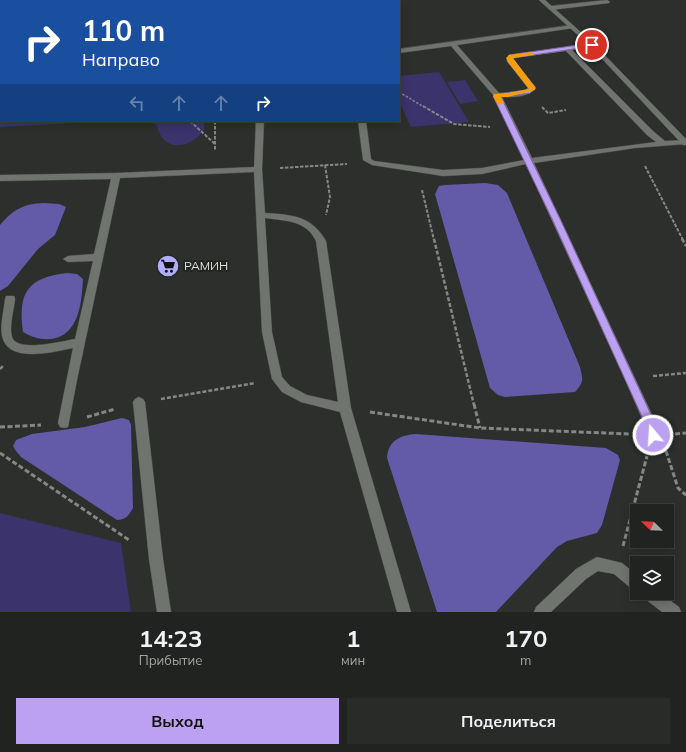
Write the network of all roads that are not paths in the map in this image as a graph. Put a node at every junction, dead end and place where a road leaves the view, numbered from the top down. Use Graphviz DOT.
graph roads {
  1 [pos="542,0"];
  2 [pos="607,2"];
  3 [pos="551,8"];
  4 [pos="572,27"];
  5 [pos="452,42"];
  6 [pos="592,45"];
  7 [pos="567,48"];
  8 [pos="400,51"];
  9 [pos="497,96"];
  10 [pos="260,122"];
  11 [pos="362,122"];
  12 [pos="686,142"];
  13 [pos="662,143"];
  14 [pos="529,161"];
  15 [pos="258,169"];
  16 [pos="116,176"];
  17 [pos="0,178"];
  18 [pos="260,215"];
  19 [pos="97,257"];
  20 [pos="68,259"];
  21 [pos="10,299"];
  22 [pos="79,342"];
  23 [pos="139,402"];
  24 [pos="345,408"];
  25 [pos="64,423"];
  26 [pos="657,434"];
  27 [pos="630,578"];
  28 [pos="658,600"];
  29 [pos="164,612"];
  30 [pos="404,612"];
  31 [pos="542,612"];
  32 [pos="674,612"];
  1 -- 3 [label="street"];
  2 -- 3 [label="street"];
  3 -- 4 [label="street"];
  4 -- 5 [label="street"];
  4 -- 6 [label="street"];
  5 -- 8 [label="street"];
  5 -- 9 [label="street"];
  6 -- 7 [label="street"];
  6 -- 12 [label="street"];
  7 -- 9 [label="street"];
  7 -- 13 [label="street"];
  9 -- 14 [label="street"];
  10 -- 15 [label="street"];
  11 -- 14 [label="street"];
  12 -- 13 [label="street"];
  13 -- 14 [label="street"];
  14 -- 26 [label="street"];
  15 -- 16 [label="street"];
  15 -- 18 [label="street"];
  16 -- 17 [label="street"];
  16 -- 19 [label="street"];
  18 -- 24 [label="street"];
  18 -- 24 [label="street"];
  19 -- 20 [label="street"];
  19 -- 22 [label="street"];
  21 -- 22 [label="street"];
  22 -- 25 [label="street"];
  23 -- 29 [label="street"];
  24 -- 30 [label="street"];
  27 -- 31 [label="street"];
  28 -- 32 [label="street"];
}
